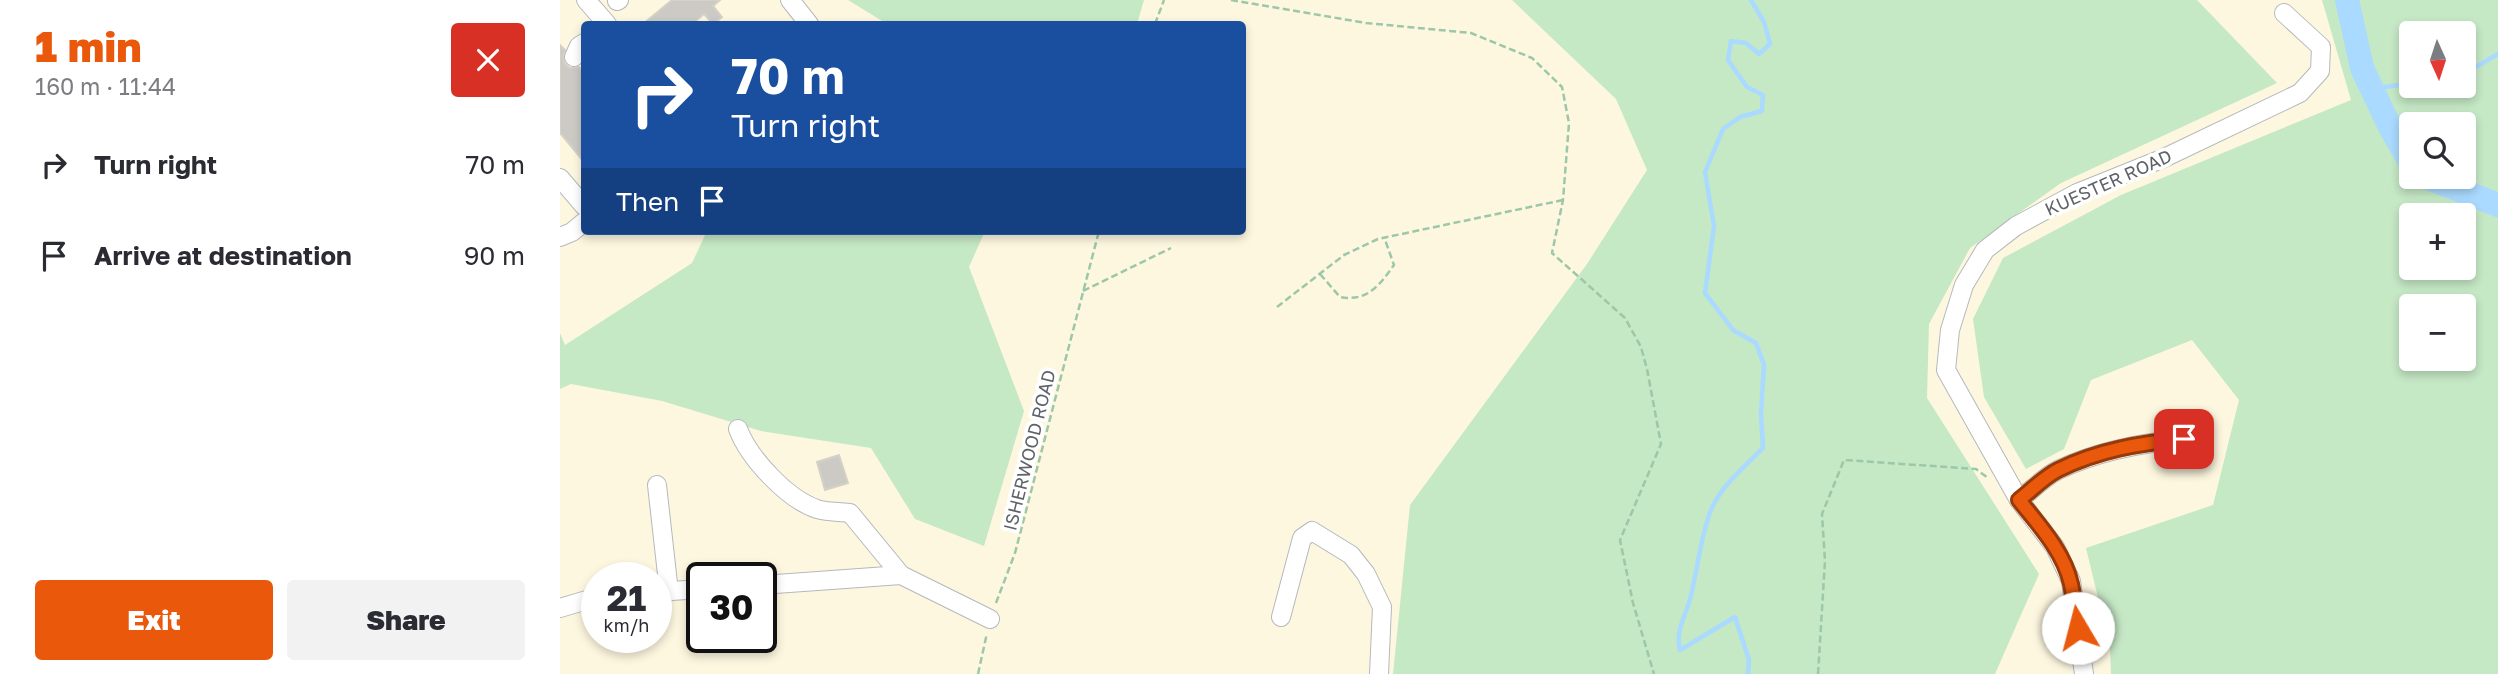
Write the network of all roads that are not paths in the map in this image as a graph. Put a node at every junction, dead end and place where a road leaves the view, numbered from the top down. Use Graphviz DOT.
graph roads {
  1 [pos="586,0"];
  2 [pos="790,0"];
  3 [pos="2284,13"];
  4 [pos="604,21"];
  5 [pos="807,21"];
  6 [pos="560,178"];
  7 [pos="581,202"];
  8 [pos="581,224"];
  9 [pos="560,237"];
  10 [pos="738,429"];
  11 [pos="2184,439"];
  12 [pos="657,485"];
  13 [pos="2019,500"];
  14 [pos="661,562"];
  15 [pos="901,575"];
  16 [pos="777,584"];
  17 [pos="581,602"];
  18 [pos="560,608"];
  19 [pos="1281,617"];
  20 [pos="990,619"];
  21 [pos="1379,674"];
  22 [pos="2084,674"];
  1 -- 4 [label="street"];
  2 -- 5 [label="street"];
  3 -- 13 [label="street, KUESTER ROAD"];
  6 -- 7 [label="street"];
  8 -- 9 [label="street"];
  10 -- 15 [label="street"];
  11 -- 13 [label="street"];
  12 -- 14 [label="street"];
  13 -- 22 [label="street, KUESTER ROAD"];
  15 -- 16 [label="street"];
  15 -- 20 [label="street"];
  17 -- 18 [label="street"];
  19 -- 21 [label="street"];
}
